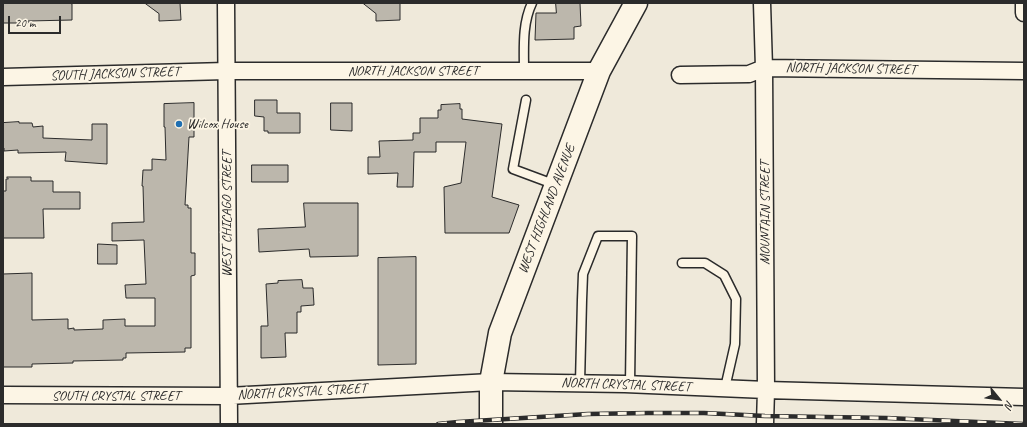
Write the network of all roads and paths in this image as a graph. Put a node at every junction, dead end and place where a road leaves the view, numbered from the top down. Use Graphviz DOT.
graph roads {
  1 [pos="226,3"];
  2 [pos="532,3"];
  3 [pos="636,3"];
  4 [pos="762,3"];
  5 [pos="1024,3"];
  6 [pos="1024,13"];
  7 [pos="764,68"];
  8 [pos="226,71"];
  9 [pos="524,71"];
  10 [pos="599,71"];
  11 [pos="1024,71"];
  12 [pos="680,75"];
  13 [pos="3,77"];
  14 [pos="526,100"];
  15 [pos="556,185"];
  16 [pos="682,262"];
  17 [pos="491,382"];
  18 [pos="580,383"];
  19 [pos="630,384"];
  20 [pos="725,388"];
  21 [pos="766,390"];
  22 [pos="3,395"];
  23 [pos="228,396"];
  24 [pos="1024,397"];
  25 [pos="229,424"];
  26 [pos="491,424"];
  27 [pos="765,424"];
  1 -- 8 [label="street, WEST CHICAGO STREET"];
  2 -- 9 [label="lane"];
  3 -- 10 [label="main road, WEST HIGHLAND AVENUE"];
  4 -- 7 [label="street, MOUNTAIN STREET"];
  5 -- 6 [label="street"];
  7 -- 11 [label="street, NORTH JACKSON STREET"];
  7 -- 12 [label="street, NORTH JACKSON STREET"];
  7 -- 21 [label="street, MOUNTAIN STREET"];
  8 -- 9 [label="street, NORTH JACKSON STREET"];
  8 -- 13 [label="street, SOUTH JACKSON STREET"];
  8 -- 23 [label="street, WEST CHICAGO STREET"];
  9 -- 10 [label="street, NORTH JACKSON STREET"];
  10 -- 15 [label="main road, WEST HIGHLAND AVENUE"];
  14 -- 15 [label="lane"];
  15 -- 17 [label="main road, WEST HIGHLAND AVENUE"];
  16 -- 20 [label="lane"];
  17 -- 18 [label="street, NORTH CRYSTAL STREET"];
  17 -- 23 [label="street, NORTH CRYSTAL STREET"];
  17 -- 26 [label="main road, WEST HIGHLAND AVENUE"];
  18 -- 19 [label="street, NORTH CRYSTAL STREET"];
  18 -- 19 [label="lane"];
  19 -- 20 [label="street, NORTH CRYSTAL STREET"];
  20 -- 21 [label="street, NORTH CRYSTAL STREET"];
  21 -- 24 [label="street, NORTH CRYSTAL STREET"];
  21 -- 27 [label="street, MOUNTAIN STREET"];
  22 -- 23 [label="street, SOUTH CRYSTAL STREET"];
  23 -- 25 [label="street, WEST CHICAGO STREET"];
}
